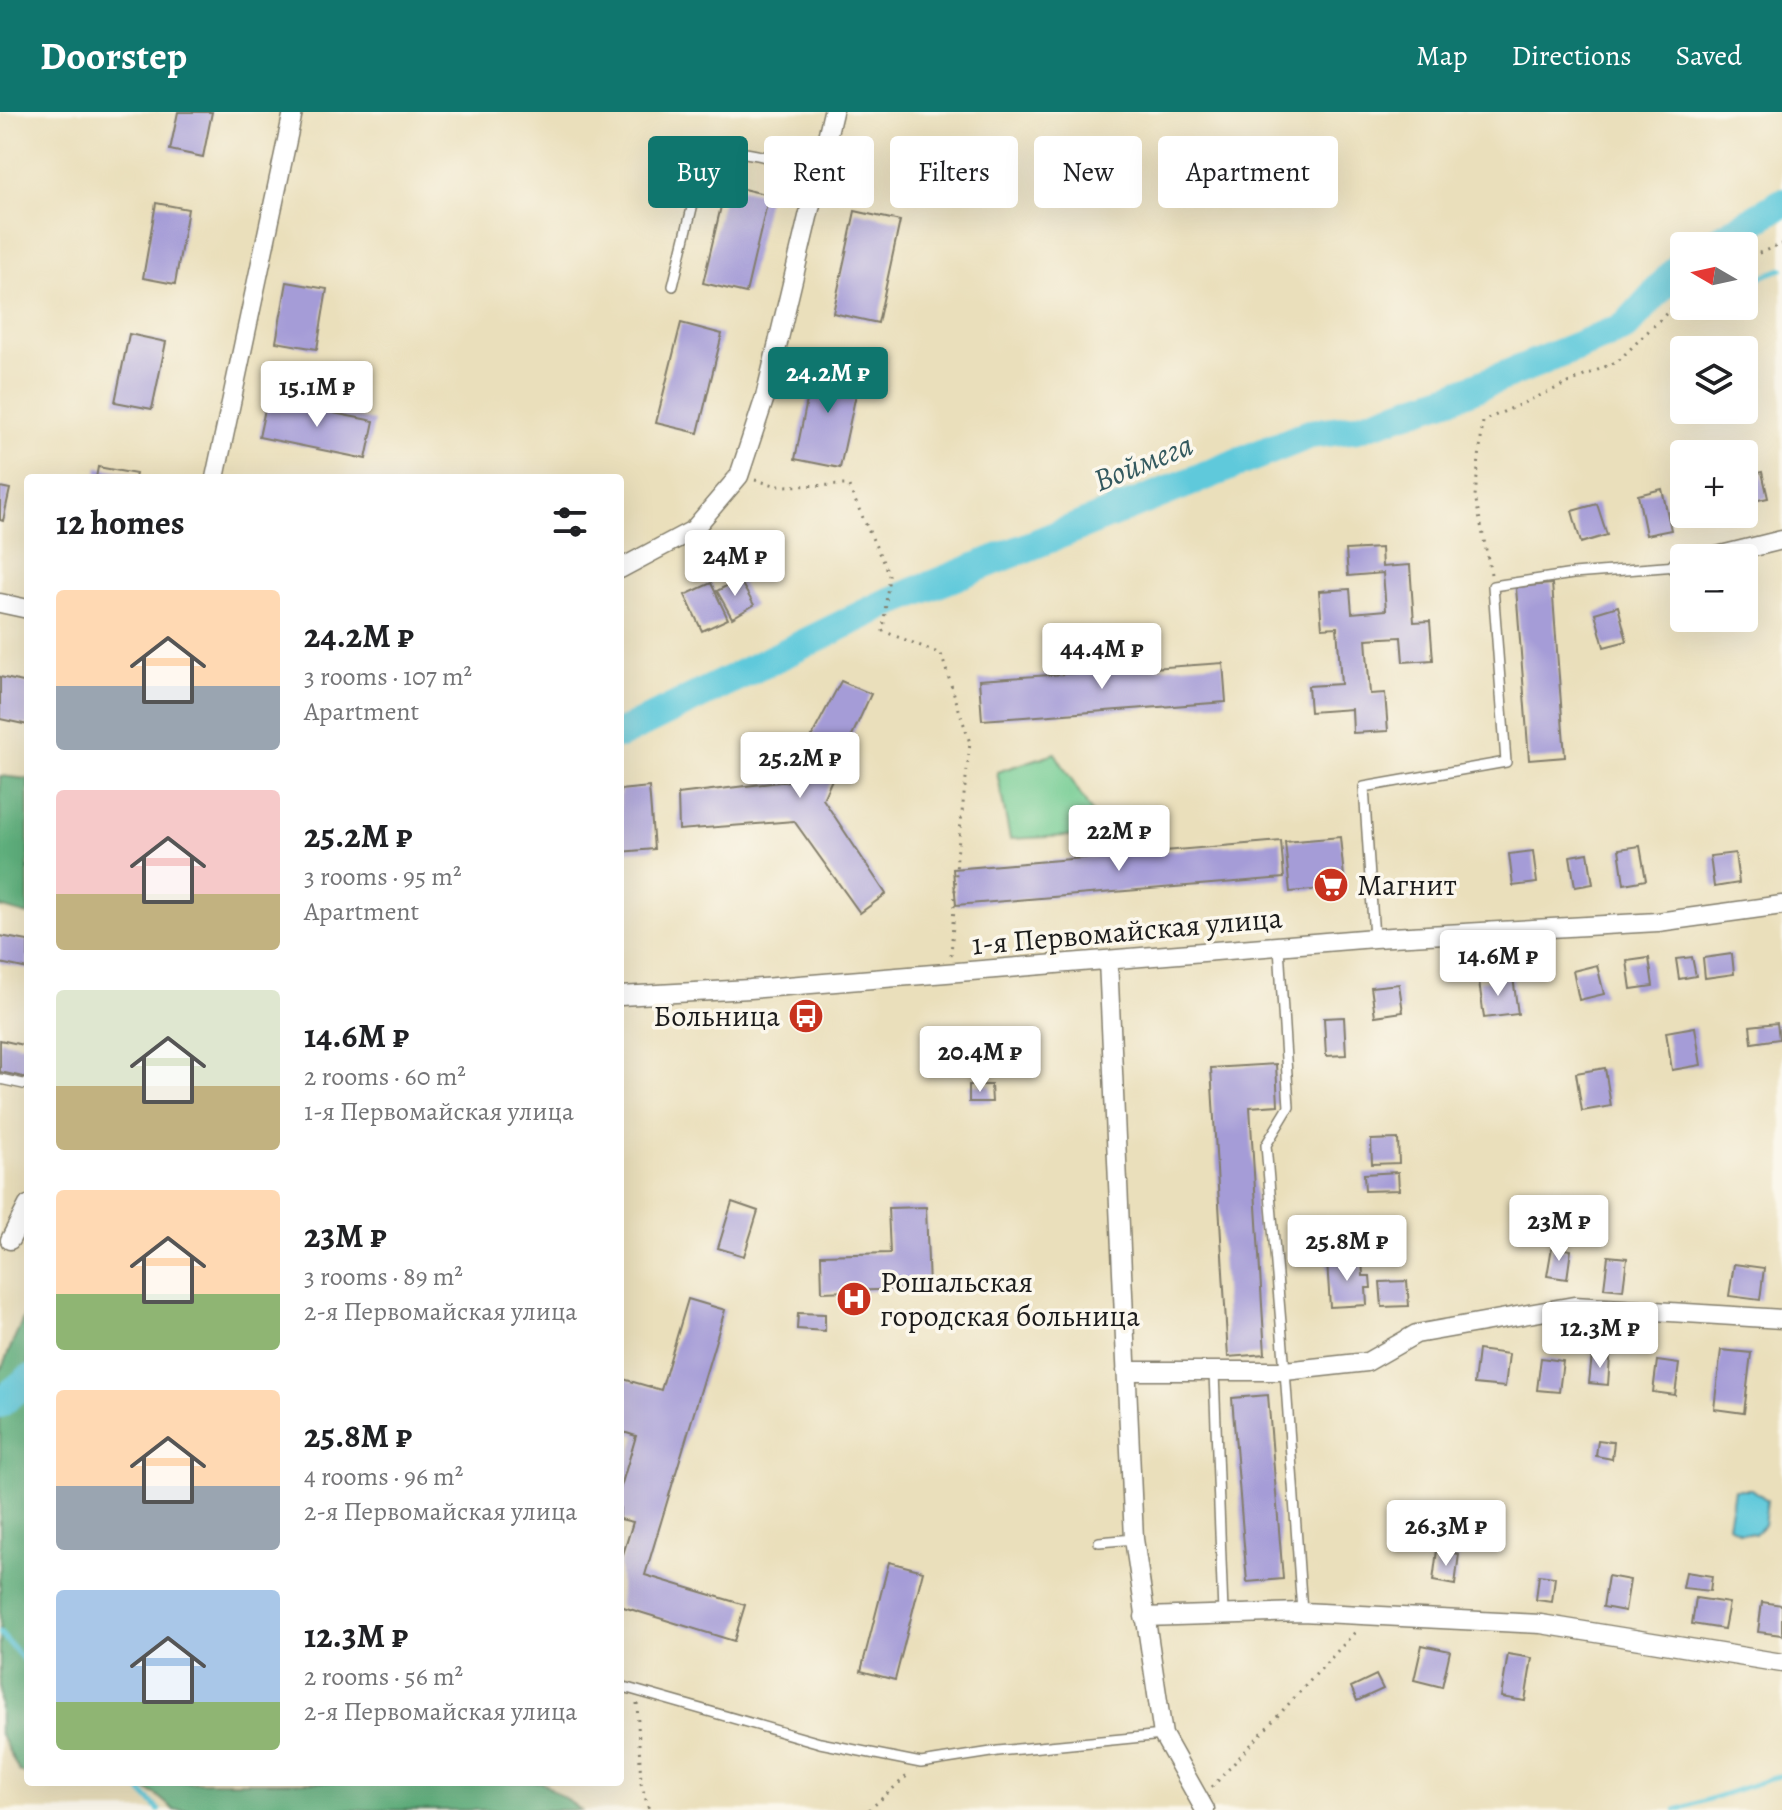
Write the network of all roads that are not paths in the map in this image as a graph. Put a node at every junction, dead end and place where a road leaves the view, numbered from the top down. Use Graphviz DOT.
graph roads {
  1 [pos="293,112"];
  2 [pos="833,112"];
  3 [pos="827,136"];
  4 [pos="764,158"];
  5 [pos="810,208"];
  6 [pos="673,286"];
  7 [pos="216,474"];
  8 [pos="1782,540"];
  9 [pos="1758,546"];
  10 [pos="1670,566"];
  11 [pos="624,567"];
  12 [pos="0,603"];
  13 [pos="24,608"];
  14 [pos="1782,905"];
  15 [pos="1374,938"];
  16 [pos="1279,947"];
  17 [pos="1108,960"];
  18 [pos="624,996"];
  19 [pos="0,1079"];
  20 [pos="24,1084"];
  21 [pos="24,1213"];
  22 [pos="10,1240"];
  23 [pos="1782,1319"];
  24 [pos="1126,1371"];
  25 [pos="1285,1371"];
  26 [pos="1214,1372"];
  27 [pos="1134,1539"];
  28 [pos="1099,1542"];
  29 [pos="1302,1612"];
  30 [pos="1223,1613"];
  31 [pos="1144,1617"];
  32 [pos="1782,1663"];
  33 [pos="624,1687"];
  34 [pos="1163,1735"];
  35 [pos="1202,1806"];
  1 -- 7 [label="street"];
  2 -- 3 [label="street"];
  4 -- 6 [label="lane"];
  5 -- 11 [label="street"];
  8 -- 9 [label="street"];
  10 -- 15 [label="lane"];
  12 -- 13 [label="street"];
  14 -- 15 [label="street, 1-я Первомайская улица"];
  15 -- 16 [label="street, 1-я Первомайская улица"];
  16 -- 17 [label="street, 1-я Первомайская улица"];
  16 -- 25 [label="lane"];
  17 -- 18 [label="street, 1-я Первомайская улица"];
  17 -- 24 [label="street"];
  19 -- 20 [label="lane"];
  21 -- 22 [label="street"];
  23 -- 25 [label="street"];
  24 -- 26 [label="street"];
  24 -- 27 [label="street"];
  25 -- 26 [label="street"];
  25 -- 29 [label="lane"];
  26 -- 30 [label="lane"];
  27 -- 28 [label="lane"];
  27 -- 31 [label="street"];
  29 -- 30 [label="street"];
  29 -- 32 [label="street"];
  30 -- 31 [label="street"];
  31 -- 34 [label="street"];
  33 -- 34 [label="lane"];
  34 -- 35 [label="street"];
}
